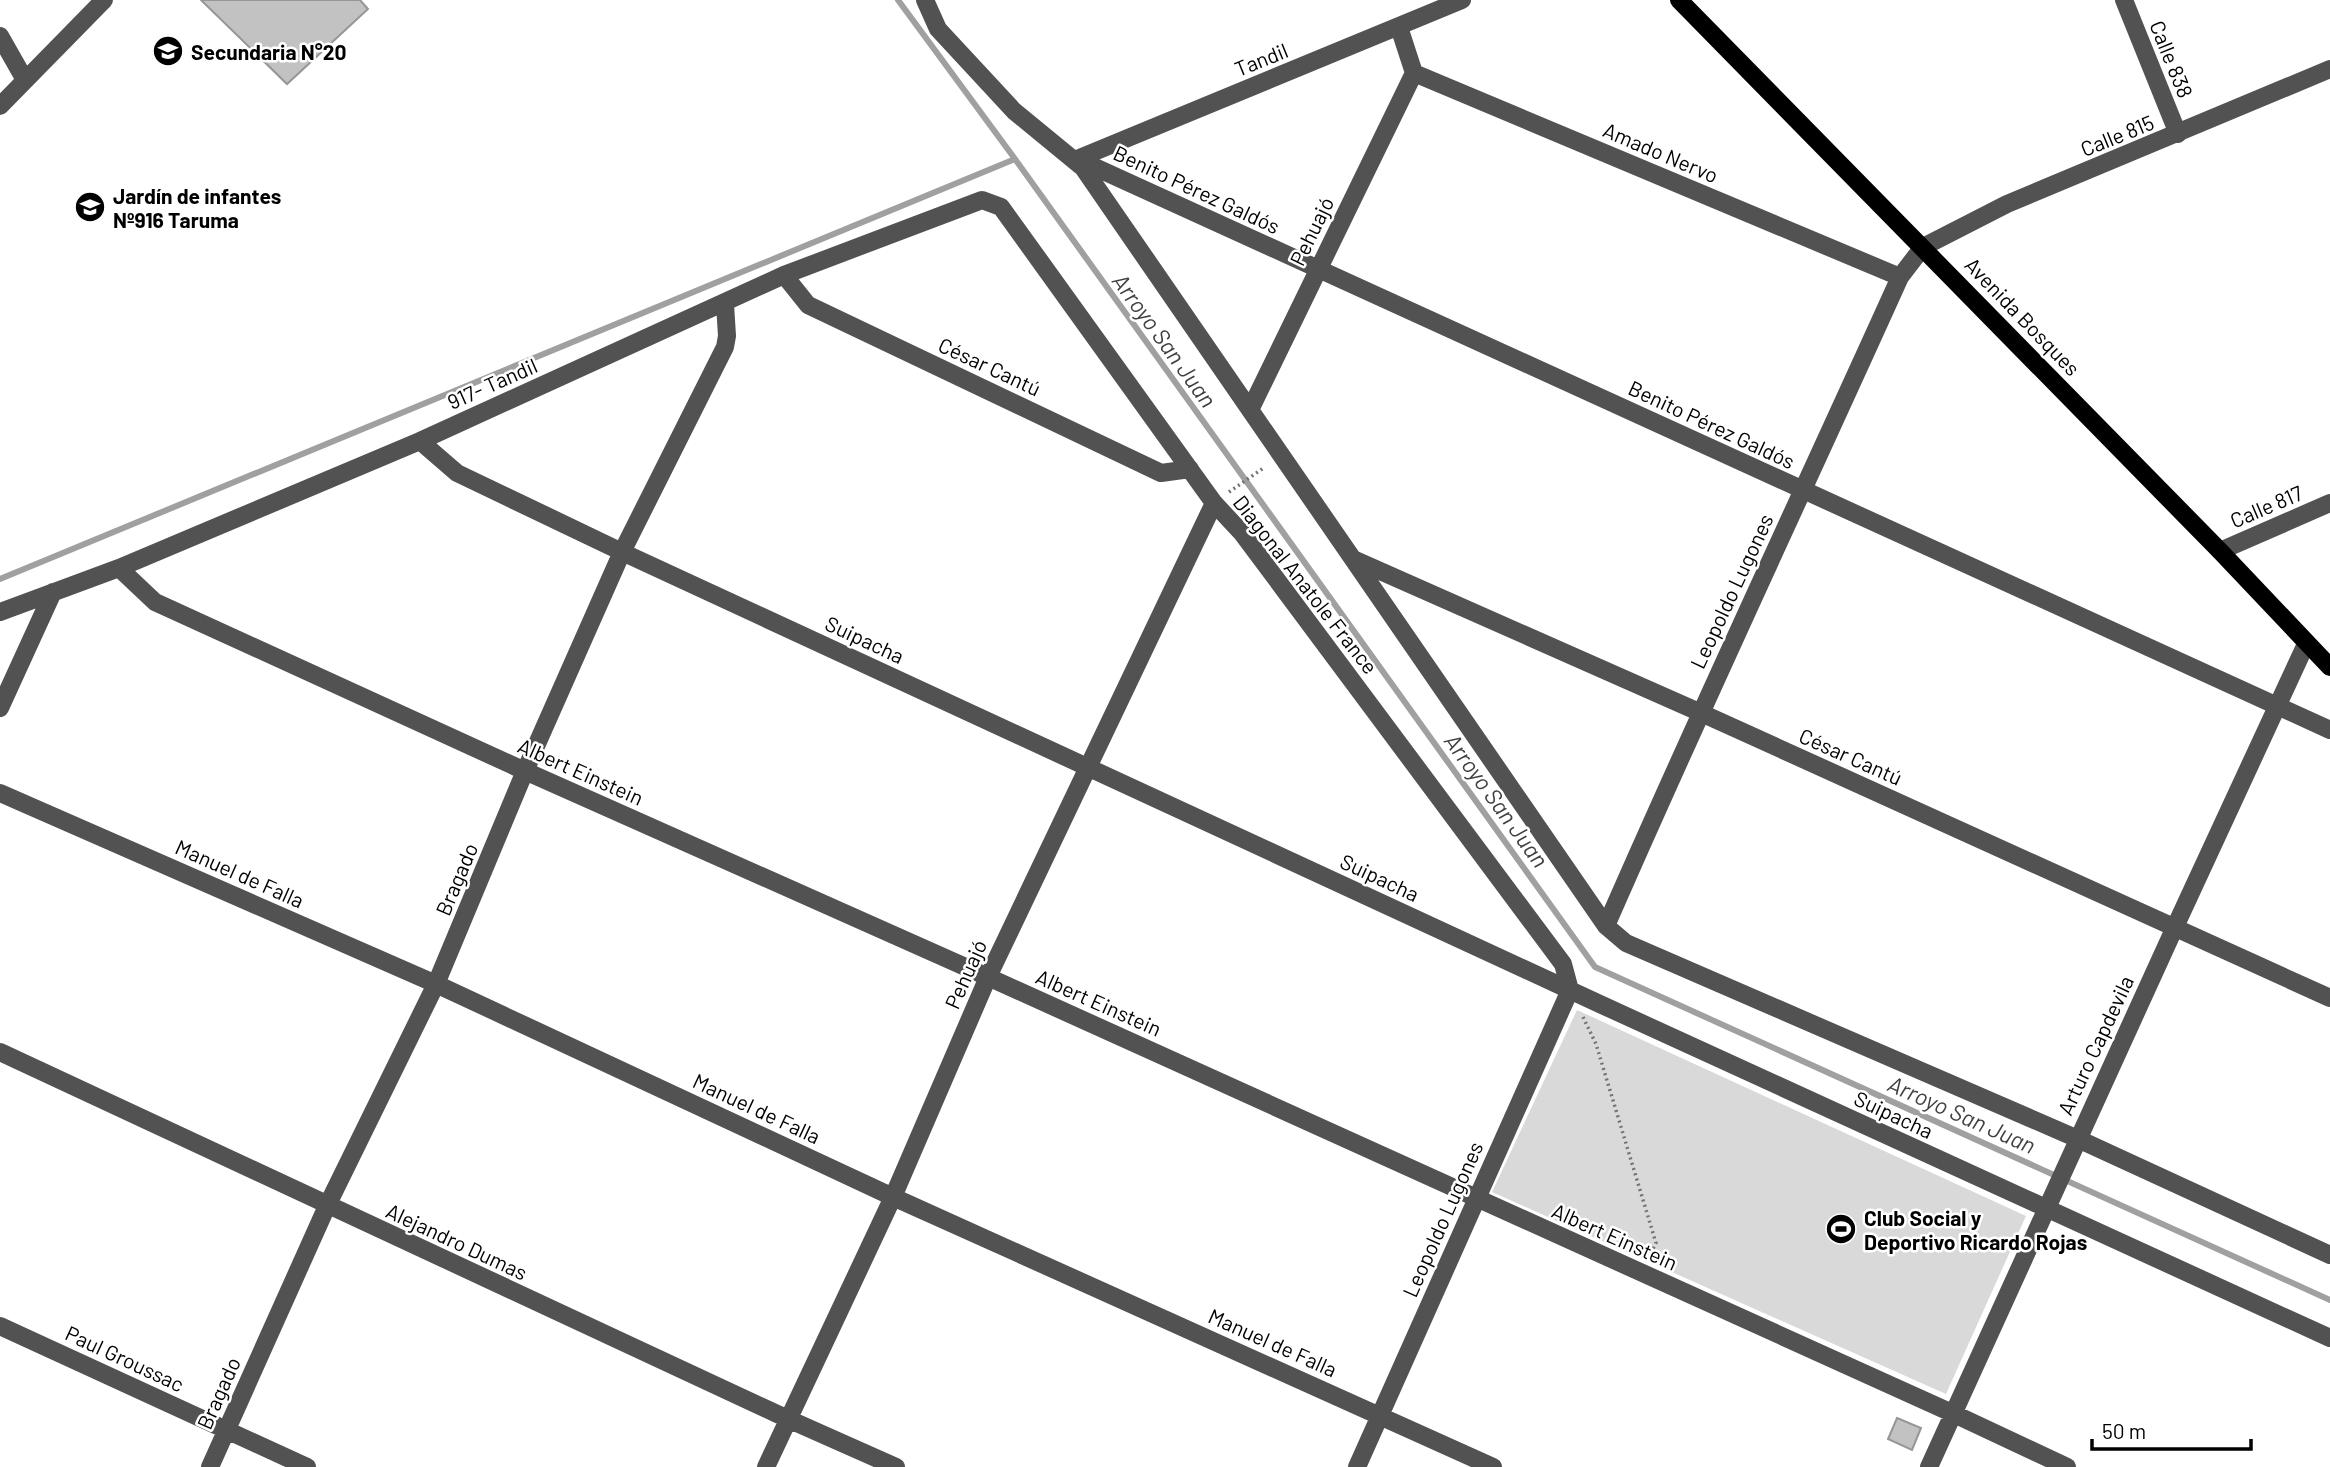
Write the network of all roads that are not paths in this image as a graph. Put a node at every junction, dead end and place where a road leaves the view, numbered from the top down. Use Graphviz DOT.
graph roads {
  1 [pos="104,0"];
  2 [pos="925,0"];
  3 [pos="1462,0"];
  4 [pos="1679,0"];
  5 [pos="2124,0"];
  6 [pos="1399,27"];
  7 [pos="0,36"];
  8 [pos="2330,69"];
  9 [pos="1414,73"];
  10 [pos="25,80"];
  11 [pos="0,106"];
  12 [pos="2178,134"];
  13 [pos="1079,162"];
  14 [pos="1001,207"];
  15 [pos="1923,247"];
  16 [pos="1317,269"];
  17 [pos="784,275"];
  18 [pos="1900,277"];
  19 [pos="725,304"];
  20 [pos="1250,410"];
  21 [pos="420,441"];
  22 [pos="1190,469"];
  23 [pos="1803,491"];
  24 [pos="1214,503"];
  25 [pos="2330,503"];
  26 [pos="2220,551"];
  27 [pos="622,552"];
  28 [pos="1353,558"];
  29 [pos="119,568"];
  30 [pos="53,592"];
  31 [pos="0,612"];
  32 [pos="2306,644"];
  33 [pos="2330,667"];
  34 [pos="2277,705"];
  35 [pos="0,708"];
  36 [pos="1699,712"];
  37 [pos="2330,730"];
  38 [pos="1087,767"];
  39 [pos="526,771"];
  40 [pos="0,793"];
  41 [pos="1606,926"];
  42 [pos="2175,927"];
  43 [pos="988,977"];
  44 [pos="436,984"];
  45 [pos="1570,990"];
  46 [pos="2330,998"];
  47 [pos="0,1052"];
  48 [pos="2074,1147"];
  49 [pos="893,1197"];
  50 [pos="1476,1198"];
  51 [pos="2048,1203"];
  52 [pos="327,1206"];
  53 [pos="2330,1255"];
  54 [pos="0,1326"];
  55 [pos="2330,1338"];
  56 [pos="1952,1413"];
  57 [pos="1381,1416"];
  58 [pos="788,1419"];
  59 [pos="227,1430"];
  60 [pos="209,1467"];
  61 [pos="307,1467"];
  62 [pos="766,1467"];
  63 [pos="896,1467"];
  64 [pos="1357,1467"];
  65 [pos="1493,1467"];
  66 [pos="1929,1467"];
  67 [pos="2067,1467"];
  1 -- 10 [label="street"];
  2 -- 13 [label="street, Benito Pérez Galdós"];
  3 -- 6 [label="street, Tandil"];
  4 -- 15 [label="main road, Avenida Bosques"];
  5 -- 12 [label="street, Calle 838"];
  6 -- 9 [label="street"];
  6 -- 13 [label="street, Tandil"];
  7 -- 10 [label="street"];
  8 -- 12 [label="street, Calle 815"];
  9 -- 16 [label="street, Pehuajó"];
  9 -- 18 [label="street, Amado Nervo"];
  10 -- 11 [label="street"];
  12 -- 15 [label="street, Calle 815"];
  13 -- 16 [label="street, Benito Pérez Galdós"];
  13 -- 20 [label="street"];
  14 -- 17 [label="street, 917- Tandil"];
  14 -- 22 [label="street, Diagonal Anatole France"];
  15 -- 18 [label="street"];
  15 -- 26 [label="main road, Avenida Bosques"];
  16 -- 20 [label="street, Pehuajó"];
  16 -- 23 [label="street, Benito Pérez Galdós"];
  17 -- 19 [label="street, 917- Tandil"];
  17 -- 22 [label="street, César Cantú"];
  18 -- 23 [label="street, Leopoldo Lugones"];
  19 -- 21 [label="street, 917- Tandil"];
  19 -- 27 [label="street, Bragado"];
  20 -- 28 [label="street"];
  21 -- 27 [label="street, Suipacha"];
  21 -- 29 [label="street, 917- Tandil"];
  22 -- 24 [label="street, Diagonal Anatole France"];
  23 -- 34 [label="street, Benito Pérez Galdós"];
  23 -- 36 [label="street, Leopoldo Lugones"];
  24 -- 38 [label="street, Pehuajó"];
  24 -- 45 [label="street, Diagonal Anatole France"];
  25 -- 26 [label="street, Calle 817"];
  26 -- 32 [label="main road, Avenida Bosques"];
  27 -- 38 [label="street, Suipacha"];
  27 -- 39 [label="street, Bragado"];
  28 -- 36 [label="street, César Cantú"];
  28 -- 41 [label="street"];
  29 -- 30 [label="street, 917- Tandil"];
  29 -- 39 [label="street, Albert Einstein"];
  30 -- 31 [label="street, 917- Tandil"];
  30 -- 35 [label="street"];
  32 -- 33 [label="main road, Avenida Bosques"];
  32 -- 34 [label="street, Arturo Capdevila"];
  34 -- 37 [label="street, Benito Pérez Galdós"];
  34 -- 42 [label="street, Arturo Capdevila"];
  36 -- 41 [label="street, Leopoldo Lugones"];
  36 -- 42 [label="street, César Cantú"];
  38 -- 43 [label="street, Pehuajó"];
  38 -- 45 [label="street, Suipacha"];
  39 -- 43 [label="street, Albert Einstein"];
  39 -- 44 [label="street, Bragado"];
  40 -- 44 [label="street, Manuel de Falla"];
  41 -- 48 [label="street"];
  42 -- 46 [label="street, César Cantú"];
  42 -- 48 [label="street, Arturo Capdevila"];
  43 -- 49 [label="street, Pehuajó"];
  43 -- 50 [label="street, Albert Einstein"];
  44 -- 49 [label="street, Manuel de Falla"];
  44 -- 52 [label="street, Bragado"];
  45 -- 50 [label="street, Leopoldo Lugones"];
  45 -- 51 [label="street, Suipacha"];
  47 -- 52 [label="street, Alejandro Dumas"];
  48 -- 51 [label="street, Arturo Capdevila"];
  48 -- 53 [label="street"];
  49 -- 57 [label="street, Manuel de Falla"];
  49 -- 58 [label="street, Pehuajó"];
  50 -- 56 [label="street, Albert Einstein"];
  50 -- 57 [label="street, Leopoldo Lugones"];
  51 -- 55 [label="street, Suipacha"];
  51 -- 56 [label="street, Arturo Capdevila"];
  52 -- 58 [label="street, Alejandro Dumas"];
  52 -- 59 [label="street, Bragado"];
  54 -- 59 [label="street, Paul Groussac"];
  56 -- 66 [label="street, Arturo Capdevila"];
  56 -- 67 [label="street, Albert Einstein"];
  57 -- 64 [label="street, Leopoldo Lugones"];
  57 -- 65 [label="street, Manuel de Falla"];
  58 -- 62 [label="street, Pehuajó"];
  58 -- 63 [label="street, Alejandro Dumas"];
  59 -- 60 [label="street, Bragado"];
  59 -- 61 [label="street, Paul Groussac"];
}
